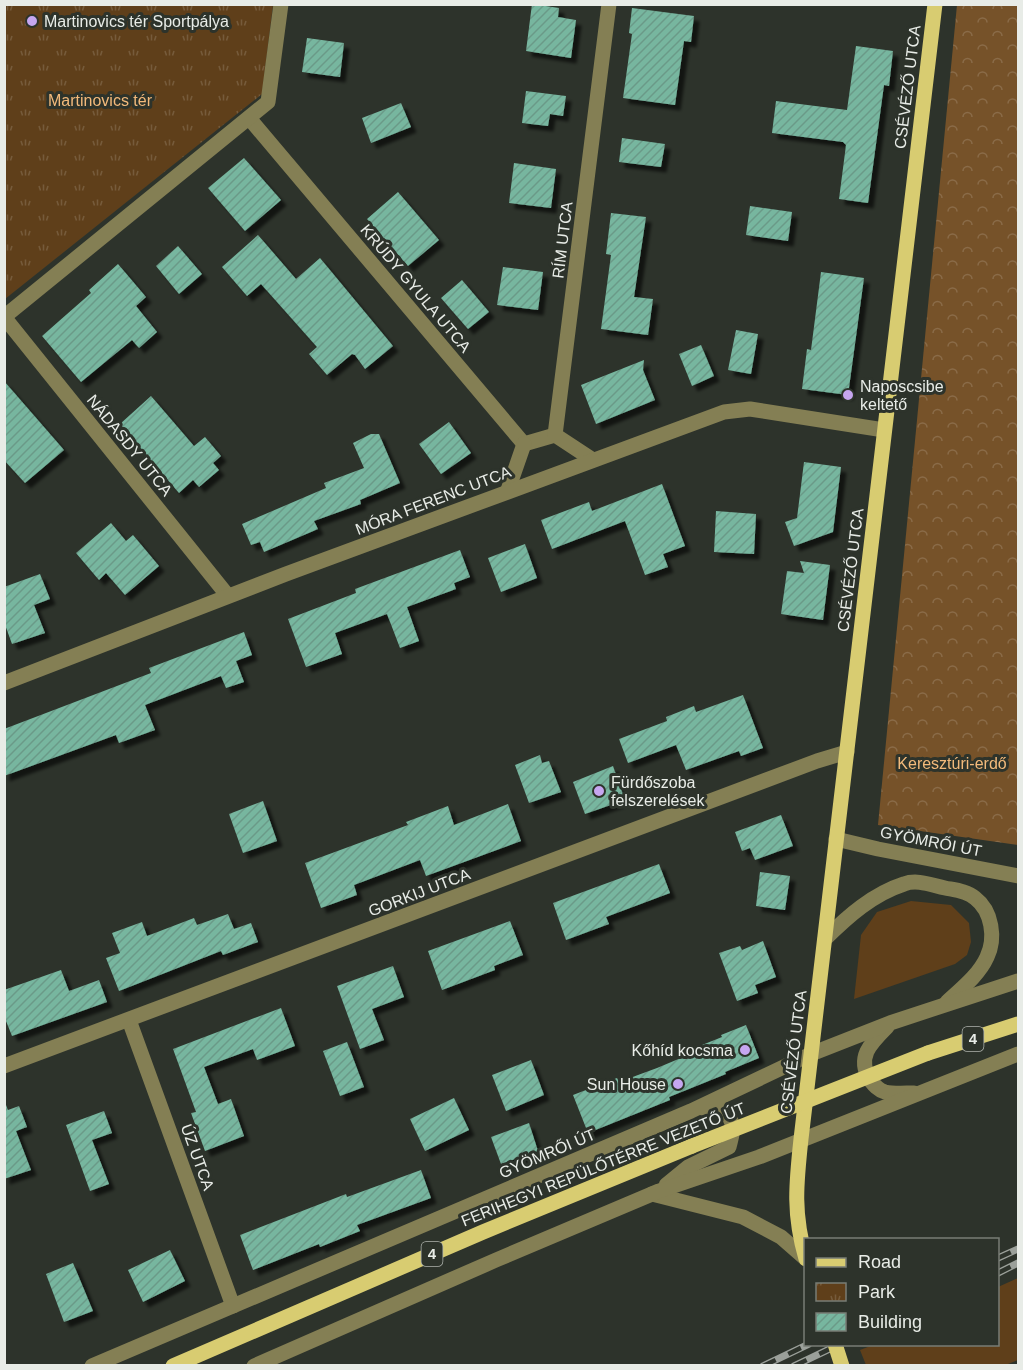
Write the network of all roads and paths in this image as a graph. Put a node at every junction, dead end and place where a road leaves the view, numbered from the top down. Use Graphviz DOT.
graph roads {
  1 [pos="281,4"];
  2 [pos="609,4"];
  3 [pos="935,4"];
  4 [pos="249,118"];
  5 [pos="4,317"];
  6 [pos="884,430"];
  7 [pos="555,435"];
  8 [pos="524,444"];
  9 [pos="593,460"];
  10 [pos="508,490"];
  11 [pos="228,596"];
  12 [pos="4,683"];
  13 [pos="847,752"];
  14 [pos="836,839"];
  15 [pos="1018,876"];
  16 [pos="825,939"];
  17 [pos="1018,981"];
  18 [pos="943,1005"];
  19 [pos="129,1020"];
  20 [pos="890,1023"];
  21 [pos="1018,1024"];
  22 [pos="811,1054"];
  23 [pos="1018,1054"];
  24 [pos="4,1066"];
  25 [pos="920,1094"];
  26 [pos="691,1111"];
  27 [pos="801,1139"];
  28 [pos="656,1192"];
  29 [pos="804,1254"];
  30 [pos="804,1257"];
  31 [pos="232,1306"];
  32 [pos="836,1346"];
  33 [pos="93,1365"];
  34 [pos="173,1365"];
  35 [pos="254,1365"];
  36 [pos="842,1365"];
  1 -- 4 [label="street"];
  2 -- 7 [label="street, RÍM UTCA"];
  3 -- 6 [label="main road, CSÉVÉZŐ UTCA"];
  4 -- 5 [label="street"];
  4 -- 8 [label="street, KRÚDY GYULA UTCA"];
  5 -- 11 [label="street, NÁDASDY UTCA"];
  6 -- 9 [label="street, MÓRA FERENC UTCA"];
  6 -- 13 [label="main road, CSÉVÉZŐ UTCA"];
  7 -- 8 [label="street, MÓRA FERENC UTCA"];
  7 -- 9 [label="street"];
  8 -- 10 [label="street"];
  9 -- 10 [label="street, MÓRA FERENC UTCA"];
  10 -- 11 [label="street, MÓRA FERENC UTCA"];
  11 -- 12 [label="street, MÓRA FERENC UTCA"];
  13 -- 14 [label="main road, CSÉVÉZŐ UTCA"];
  13 -- 19 [label="street, GORKIJ UTCA"];
  14 -- 15 [label="street, GYÖMRŐI ÚT"];
  14 -- 16 [label="main road, CSÉVÉZŐ UTCA"];
  16 -- 18 [label="street"];
  16 -- 22 [label="main road, CSÉVÉZŐ UTCA"];
  17 -- 18 [label="street, GYÖMRŐI ÚT"];
  18 -- 20 [label="street, GYÖMRŐI ÚT"];
  19 -- 24 [label="street, GORKIJ UTCA"];
  19 -- 31 [label="street, ÚZ UTCA"];
  20 -- 22 [label="street, GYÖMRŐI ÚT"];
  20 -- 25 [label="street"];
  21 -- 34 [label="main road, FERIHEGYI REPÜLŐTÉRRE VEZETŐ ÚT / 4, bridge"];
  22 -- 26 [label="street, GYÖMRŐI ÚT"];
  22 -- 27 [label="main road, CSÉVÉZŐ UTCA"];
  23 -- 25 [label="street"];
  25 -- 27 [label="street"];
  26 -- 28 [label="street"];
  26 -- 31 [label="street, GYÖMRŐI ÚT"];
  27 -- 28 [label="street"];
  27 -- 29 [label="main road, CSÉVÉZŐ UTCA"];
  28 -- 30 [label="street"];
  28 -- 35 [label="street"];
  31 -- 33 [label="street, GYÖMRŐI ÚT"];
  32 -- 36 [label="main road, bridge"];
}
